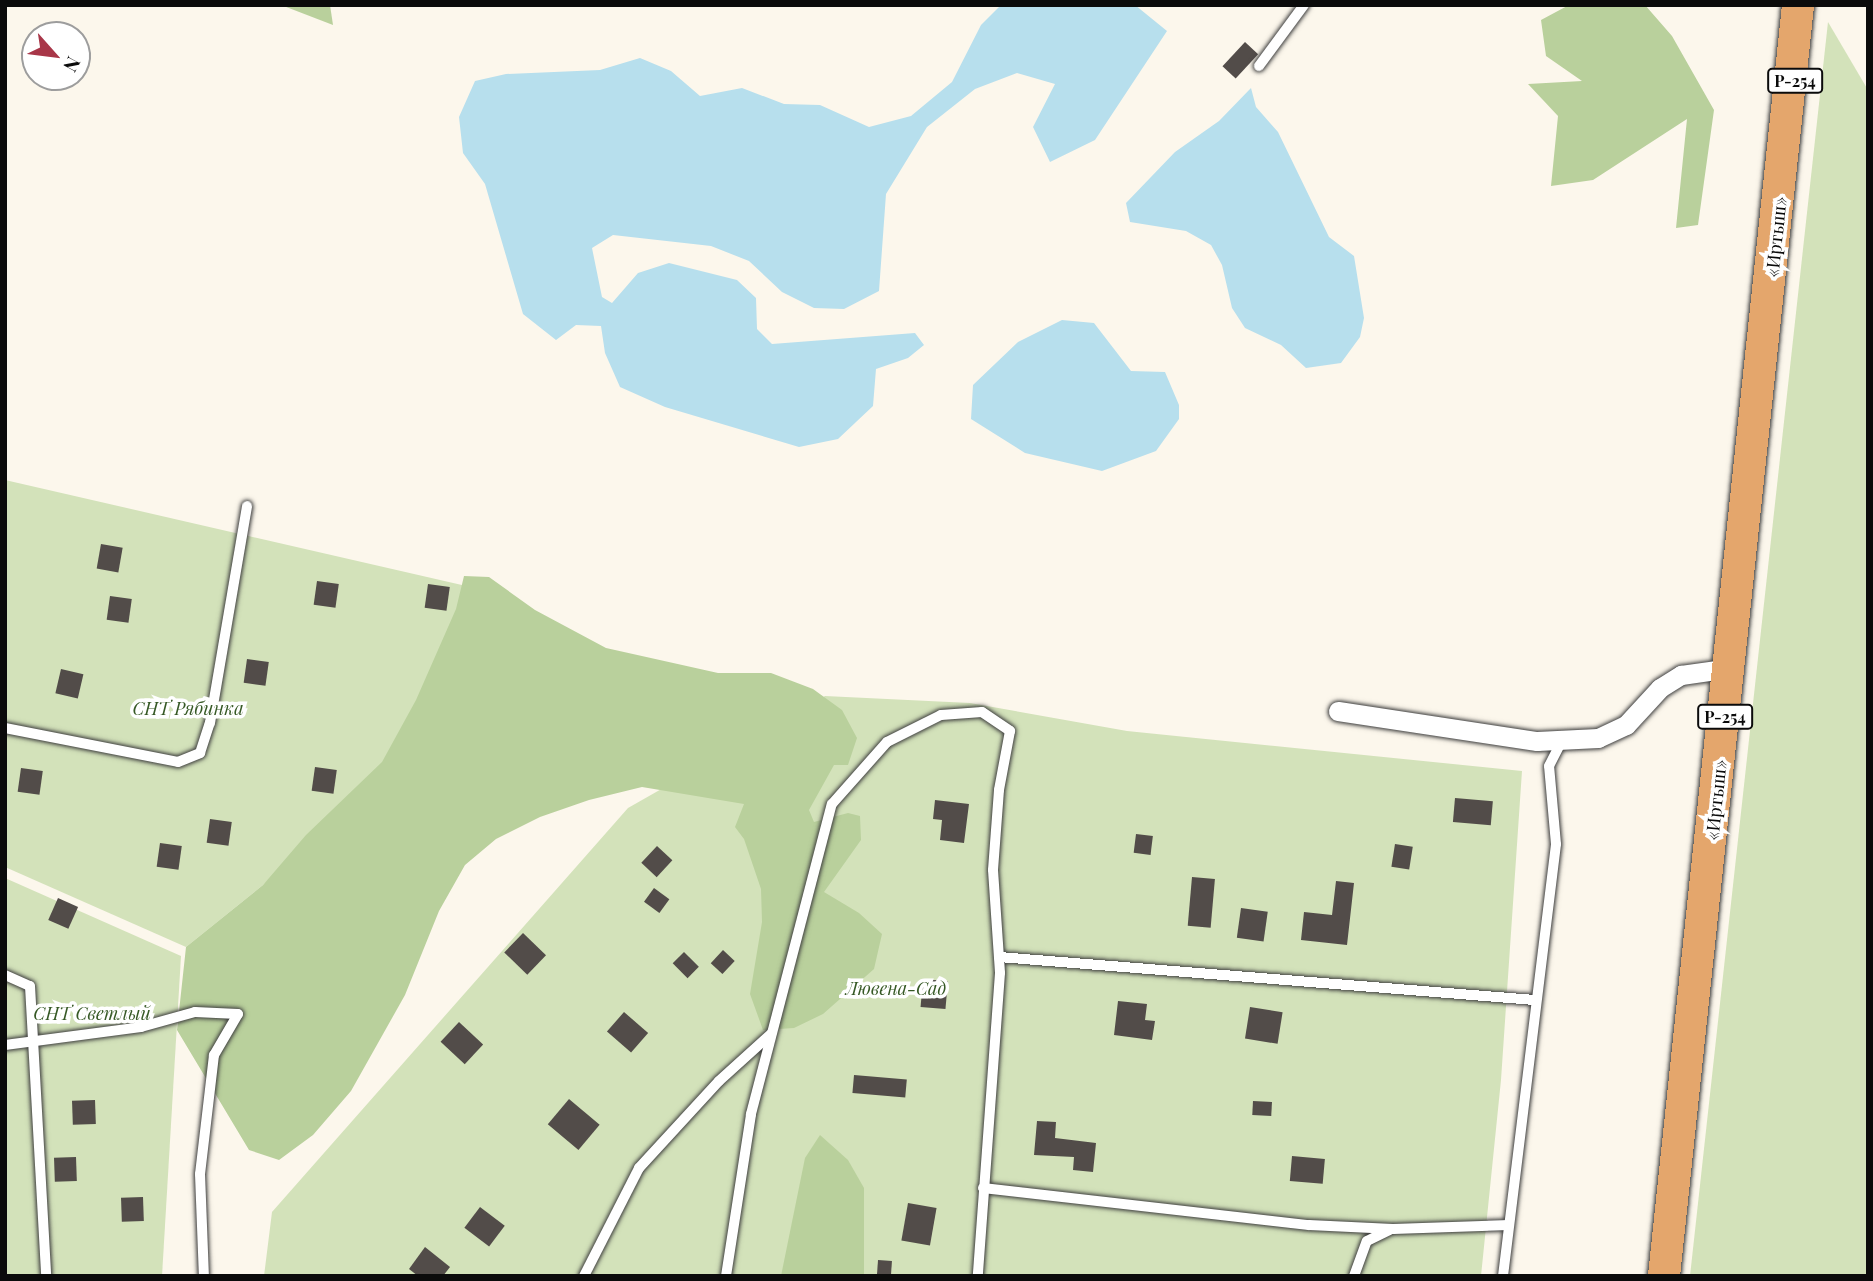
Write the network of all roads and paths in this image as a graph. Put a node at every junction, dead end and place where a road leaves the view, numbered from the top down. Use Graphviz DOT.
graph roads {
  1 [pos="1304,5"];
  2 [pos="1798,5"];
  3 [pos="1805,5"];
  4 [pos="1259,66"];
  5 [pos="1785,158"];
  6 [pos="247,506"];
  7 [pos="1730,668"];
  8 [pos="1338,711"];
  9 [pos="5,728"];
  10 [pos="1561,742"];
  11 [pos="999,957"];
  12 [pos="5,975"];
  13 [pos="1535,1000"];
  14 [pos="772,1033"];
  15 [pos="30,1040"];
  16 [pos="5,1045"];
  17 [pos="983,1188"];
  18 [pos="1509,1226"];
  19 [pos="1393,1228"];
  20 [pos="46,1276"];
  21 [pos="204,1276"];
  22 [pos="584,1276"];
  23 [pos="726,1276"];
  24 [pos="978,1276"];
  25 [pos="1354,1276"];
  26 [pos="1503,1276"];
  27 [pos="1664,1276"];
  1 -- 4 [label="lane"];
  2 -- 5 [label="highway, «Иртыш» / Р-254"];
  3 -- 5 [label="highway, «Иртыш» / Р-254"];
  5 -- 7 [label="highway, «Иртыш» / Р-254"];
  6 -- 9 [label="lane"];
  7 -- 10 [label="street"];
  7 -- 27 [label="highway, «Иртыш» / Р-254"];
  8 -- 10 [label="street"];
  10 -- 13 [label="lane"];
  11 -- 13 [label="lane"];
  11 -- 14 [label="lane"];
  11 -- 17 [label="lane"];
  12 -- 15 [label="lane"];
  13 -- 18 [label="lane"];
  14 -- 22 [label="lane"];
  14 -- 23 [label="lane"];
  15 -- 16 [label="lane"];
  15 -- 20 [label="lane"];
  15 -- 21 [label="lane"];
  17 -- 19 [label="lane"];
  17 -- 24 [label="lane"];
  18 -- 19 [label="lane"];
  18 -- 26 [label="lane"];
  19 -- 25 [label="lane"];
}
